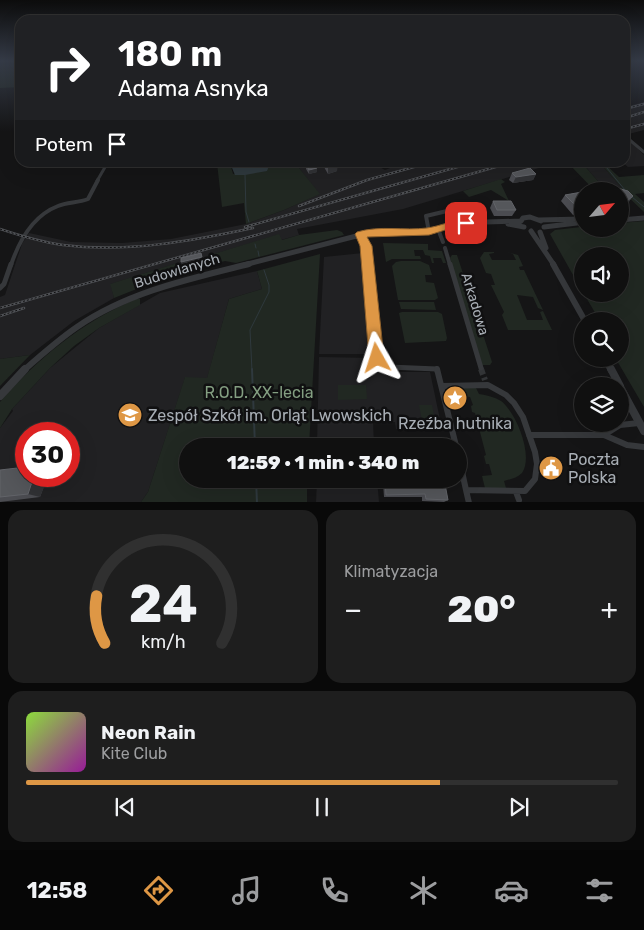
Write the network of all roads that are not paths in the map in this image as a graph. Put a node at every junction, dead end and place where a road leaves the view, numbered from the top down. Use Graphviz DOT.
graph roads {
  1 [pos="630,140"];
  2 [pos="644,152"];
  3 [pos="105,167"];
  4 [pos="468,206"];
  5 [pos="644,218"];
  6 [pos="629,219"];
  7 [pos="538,220"];
  8 [pos="574,221"];
  9 [pos="523,222"];
  10 [pos="574,223"];
  11 [pos="438,229"];
  12 [pos="542,229"];
  13 [pos="531,231"];
  14 [pos="429,232"];
  15 [pos="360,234"];
  16 [pos="443,242"];
  17 [pos="445,248"];
  18 [pos="548,256"];
  19 [pos="0,288"];
  20 [pos="579,312"];
  21 [pos="481,368"];
  22 [pos="442,386"];
  23 [pos="0,396"];
  24 [pos="629,403"];
  25 [pos="640,423"];
  26 [pos="644,431"];
  27 [pos="529,435"];
  28 [pos="604,435"];
  29 [pos="454,438"];
  30 [pos="644,448"];
  31 [pos="466,490"];
  32 [pos="516,492"];
  33 [pos="519,500"];
  34 [pos="468,502"];
  1 -- 2 [label="street"];
  3 -- 19 [label="street"];
  4 -- 14 [label="street"];
  5 -- 6 [label="street"];
  7 -- 8 [label="street, Budowlanych"];
  7 -- 9 [label="street, Budowlanych"];
  7 -- 12 [label="street"];
  9 -- 11 [label="street, Budowlanych"];
  9 -- 13 [label="street"];
  10 -- 12 [label="street"];
  11 -- 14 [label="street, Budowlanych"];
  11 -- 16 [label="street"];
  12 -- 13 [label="street"];
  12 -- 18 [label="street"];
  13 -- 18 [label="street"];
  14 -- 15 [label="street, Budowlanych"];
  15 -- 22 [label="street"];
  15 -- 23 [label="street, Budowlanych"];
  17 -- 21 [label="street, Arkadowa"];
  18 -- 20 [label="street"];
  22 -- 27 [label="street"];
  22 -- 29 [label="street"];
  24 -- 25 [label="street"];
  25 -- 26 [label="street"];
  25 -- 28 [label="street"];
  27 -- 28 [label="street"];
  27 -- 32 [label="street"];
  28 -- 30 [label="street"];
  31 -- 32 [label="street"];
  31 -- 34 [label="street"];
  32 -- 33 [label="street"];
}
